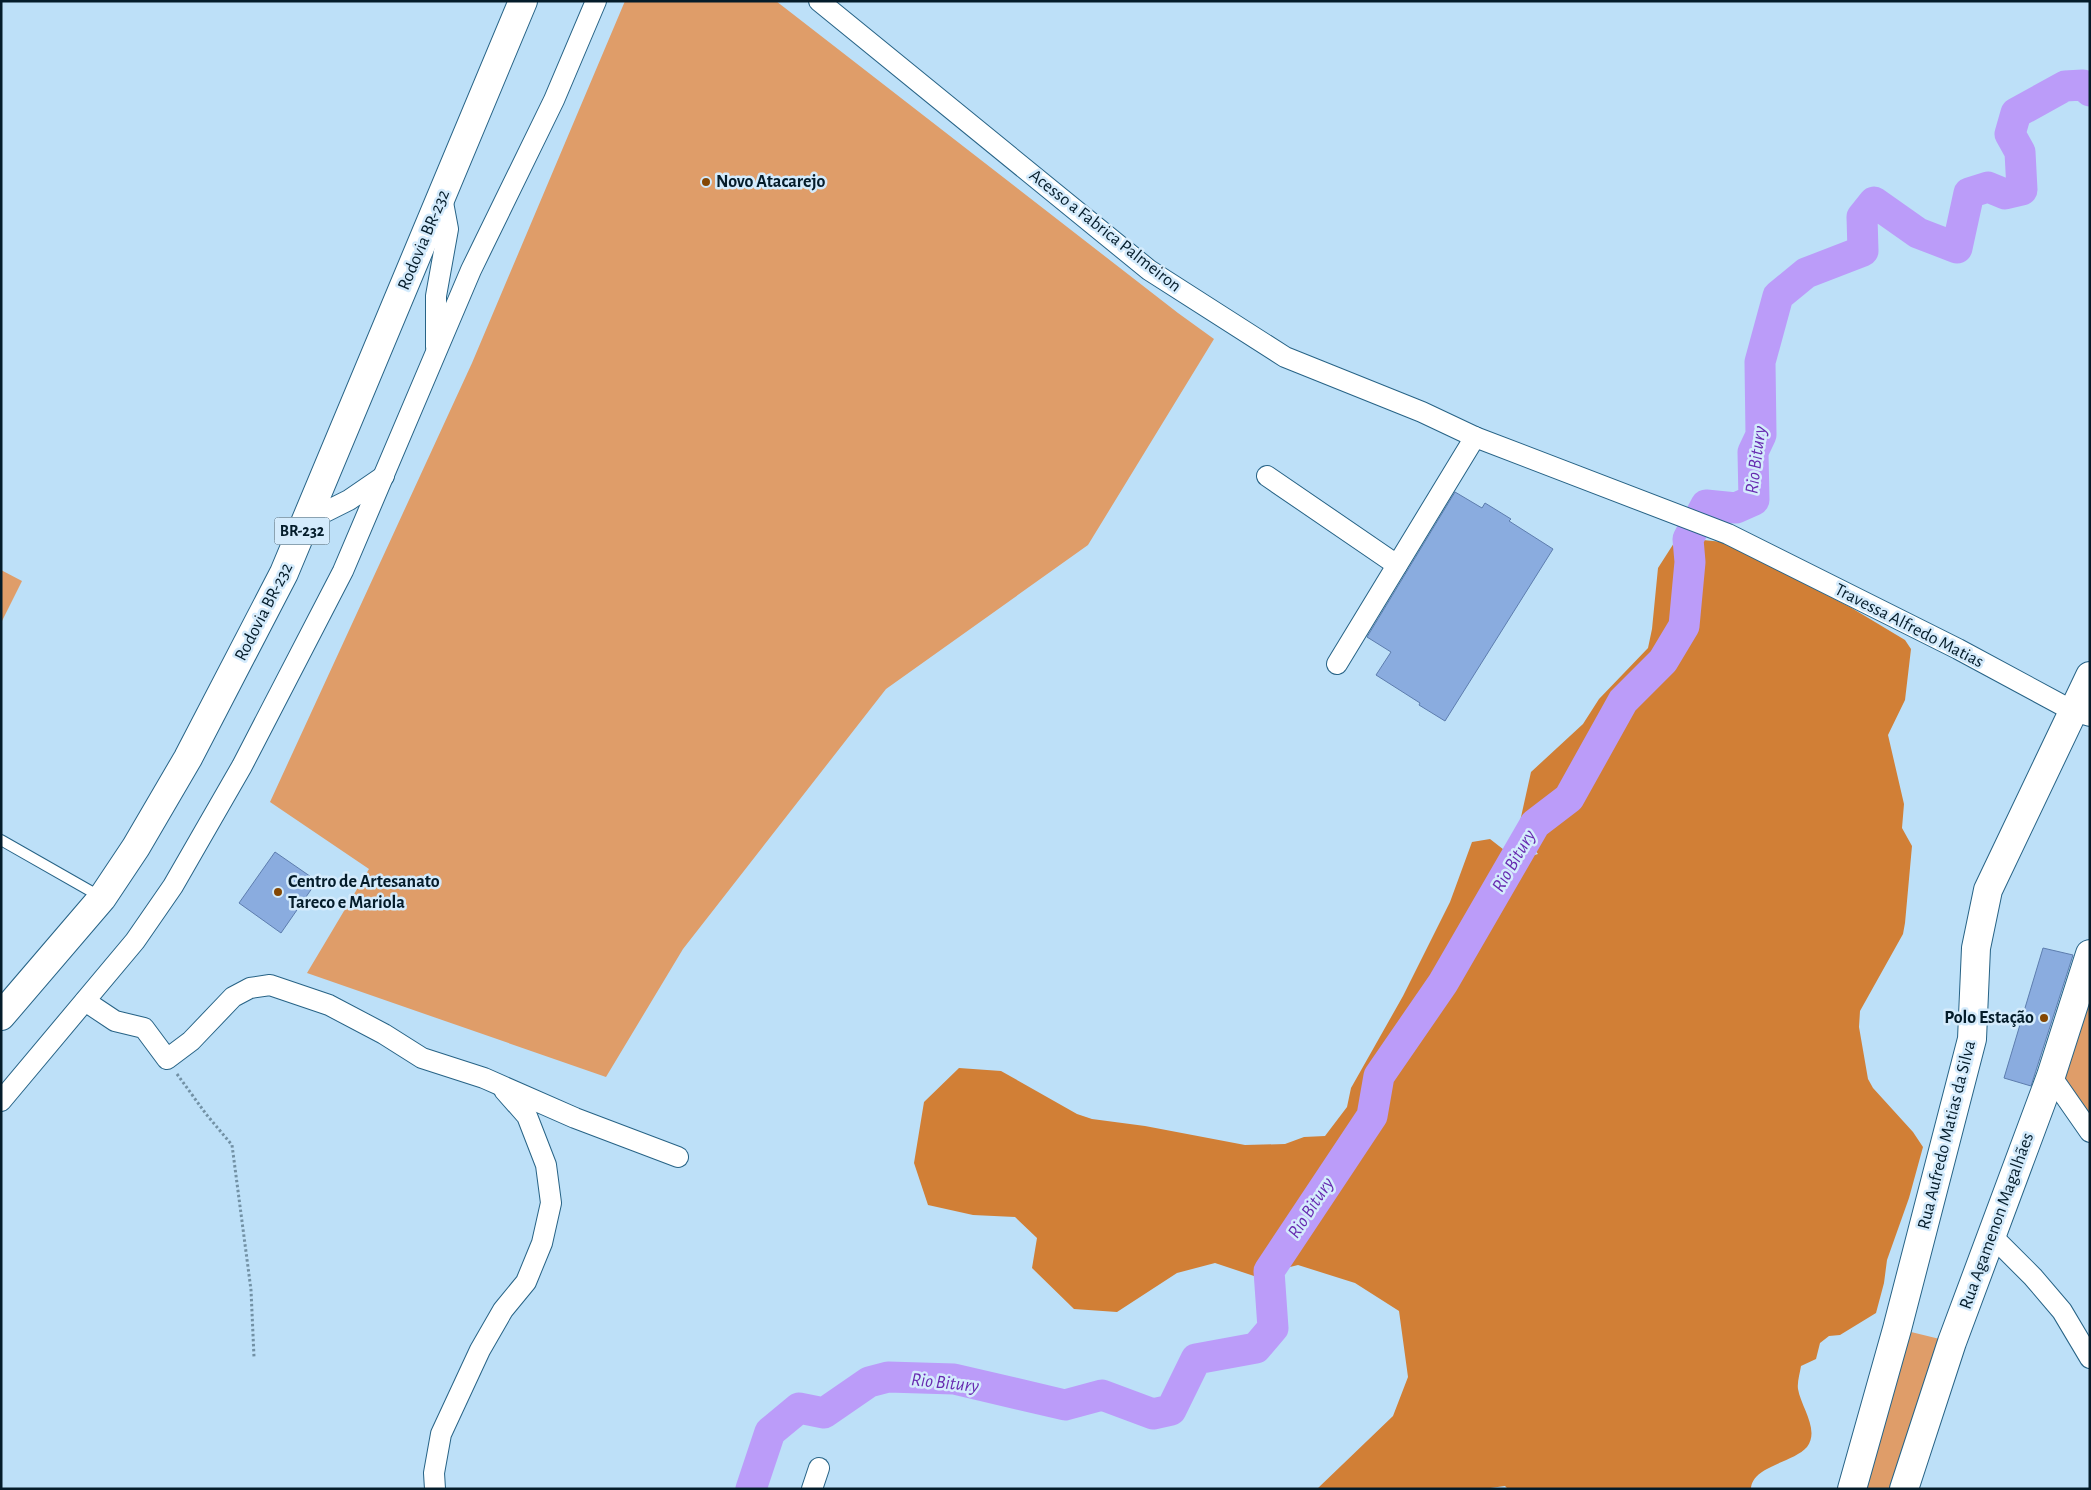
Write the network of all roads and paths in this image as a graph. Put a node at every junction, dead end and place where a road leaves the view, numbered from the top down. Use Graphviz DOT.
graph roads {
  1 [pos="524,1"];
  2 [pos="596,1"];
  3 [pos="819,1"];
  4 [pos="442,197"];
  5 [pos="436,354"];
  6 [pos="1475,437"];
  7 [pos="384,476"];
  8 [pos="1267,476"];
  9 [pos="1675,513"];
  10 [pos="307,520"];
  11 [pos="1397,565"];
  12 [pos="1336,664"];
  13 [pos="2090,676"];
  14 [pos="2082,714"];
  15 [pos="1,840"];
  16 [pos="102,898"];
  17 [pos="2090,954"];
  18 [pos="84,1001"];
  19 [pos="1,1016"];
  20 [pos="167,1059"];
  21 [pos="2051,1076"];
  22 [pos="499,1085"];
  23 [pos="1,1101"];
  24 [pos="2090,1132"];
  25 [pos="678,1157"];
  26 [pos="1991,1236"];
  27 [pos="254,1356"];
  28 [pos="2090,1358"];
  29 [pos="819,1468"];
  30 [pos="435,1489"];
  31 [pos="812,1489"];
  32 [pos="1852,1489"];
  33 [pos="1904,1489"];
  1 -- 4 [label="main road, Rodovia BR-232 / BR-232"];
  2 -- 5 [label="street"];
  3 -- 6 [label="street, Acesso a Fabrica Palmeiron"];
  4 -- 5 [label="street"];
  4 -- 10 [label="main road, Rodovia BR-232 / BR-232"];
  5 -- 7 [label="street"];
  6 -- 9 [label="street, Acesso a Fabrica Palmeiron"];
  6 -- 11 [label="street"];
  7 -- 10 [label="street"];
  7 -- 18 [label="street"];
  8 -- 11 [label="street"];
  9 -- 14 [label="street, Travessa Alfredo Matias"];
  10 -- 16 [label="main road, Rodovia BR-232 / BR-232"];
  11 -- 12 [label="street"];
  13 -- 14 [label="main road, Rua Aufredo Matias da Silva"];
  14 -- 32 [label="main road, Rua Aufredo Matias da Silva"];
  15 -- 16 [label="lane"];
  16 -- 19 [label="main road, Rodovia BR-232 / BR-232"];
  17 -- 21 [label="main road, Rua Agamenon Magalhães"];
  18 -- 20 [label="street"];
  18 -- 23 [label="street"];
  20 -- 22 [label="street"];
  20 -- 27 [label="path"];
  21 -- 24 [label="street"];
  21 -- 26 [label="main road, Rua Agamenon Magalhães"];
  22 -- 25 [label="street"];
  22 -- 30 [label="street"];
  26 -- 28 [label="street"];
  26 -- 33 [label="main road, Rua Agamenon Magalhães"];
  29 -- 31 [label="street"];
}
